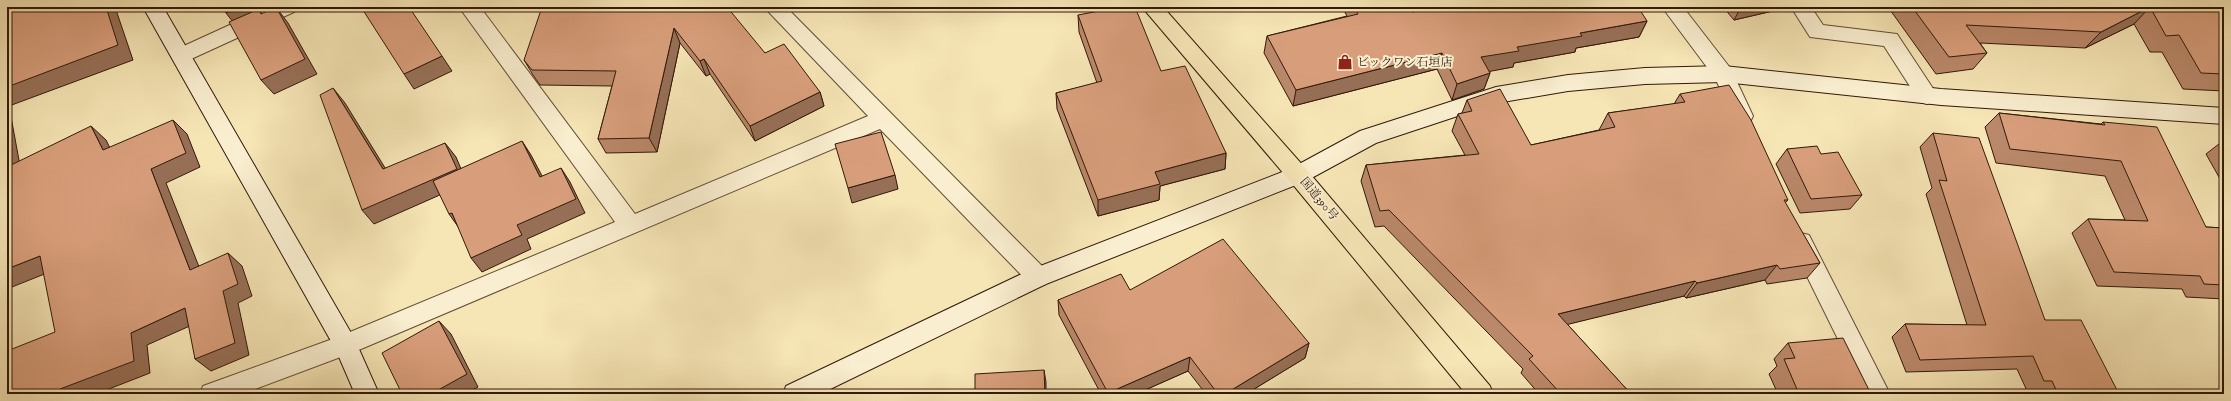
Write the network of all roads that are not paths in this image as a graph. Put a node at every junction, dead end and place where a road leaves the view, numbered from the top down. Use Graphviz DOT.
graph roads {
  1 [pos="153,7"];
  2 [pos="287,7"];
  3 [pos="469,7"];
  4 [pos="774,7"];
  5 [pos="1152,7"];
  6 [pos="1672,7"];
  7 [pos="1801,7"];
  8 [pos="182,55"];
  9 [pos="1724,74"];
  10 [pos="1927,96"];
  11 [pos="2224,116"];
  12 [pos="883,119"];
  13 [pos="1750,132"];
  14 [pos="1298,175"];
  15 [pos="631,226"];
  16 [pos="1793,226"];
  17 [pos="1038,277"];
  18 [pos="346,345"];
  19 [pos="1477,392"];
  20 [pos="799,393"];
  21 [pos="212,394"];
  22 [pos="367,394"];
  23 [pos="1878,394"];
  1 -- 8 [label="street"];
  2 -- 8 [label="street"];
  3 -- 15 [label="street"];
  4 -- 12 [label="street"];
  5 -- 14 [label="highway, 国道390号"];
  6 -- 9 [label="street"];
  7 -- 10 [label="street"];
  8 -- 18 [label="street"];
  9 -- 10 [label="street"];
  9 -- 13 [label="street"];
  9 -- 14 [label="street"];
  10 -- 11 [label="street"];
  12 -- 15 [label="street"];
  12 -- 17 [label="street"];
  14 -- 17 [label="street"];
  14 -- 19 [label="highway, 国道390号"];
  15 -- 18 [label="street"];
  16 -- 23 [label="street"];
  17 -- 20 [label="street"];
  18 -- 21 [label="street"];
  18 -- 22 [label="street"];
}
